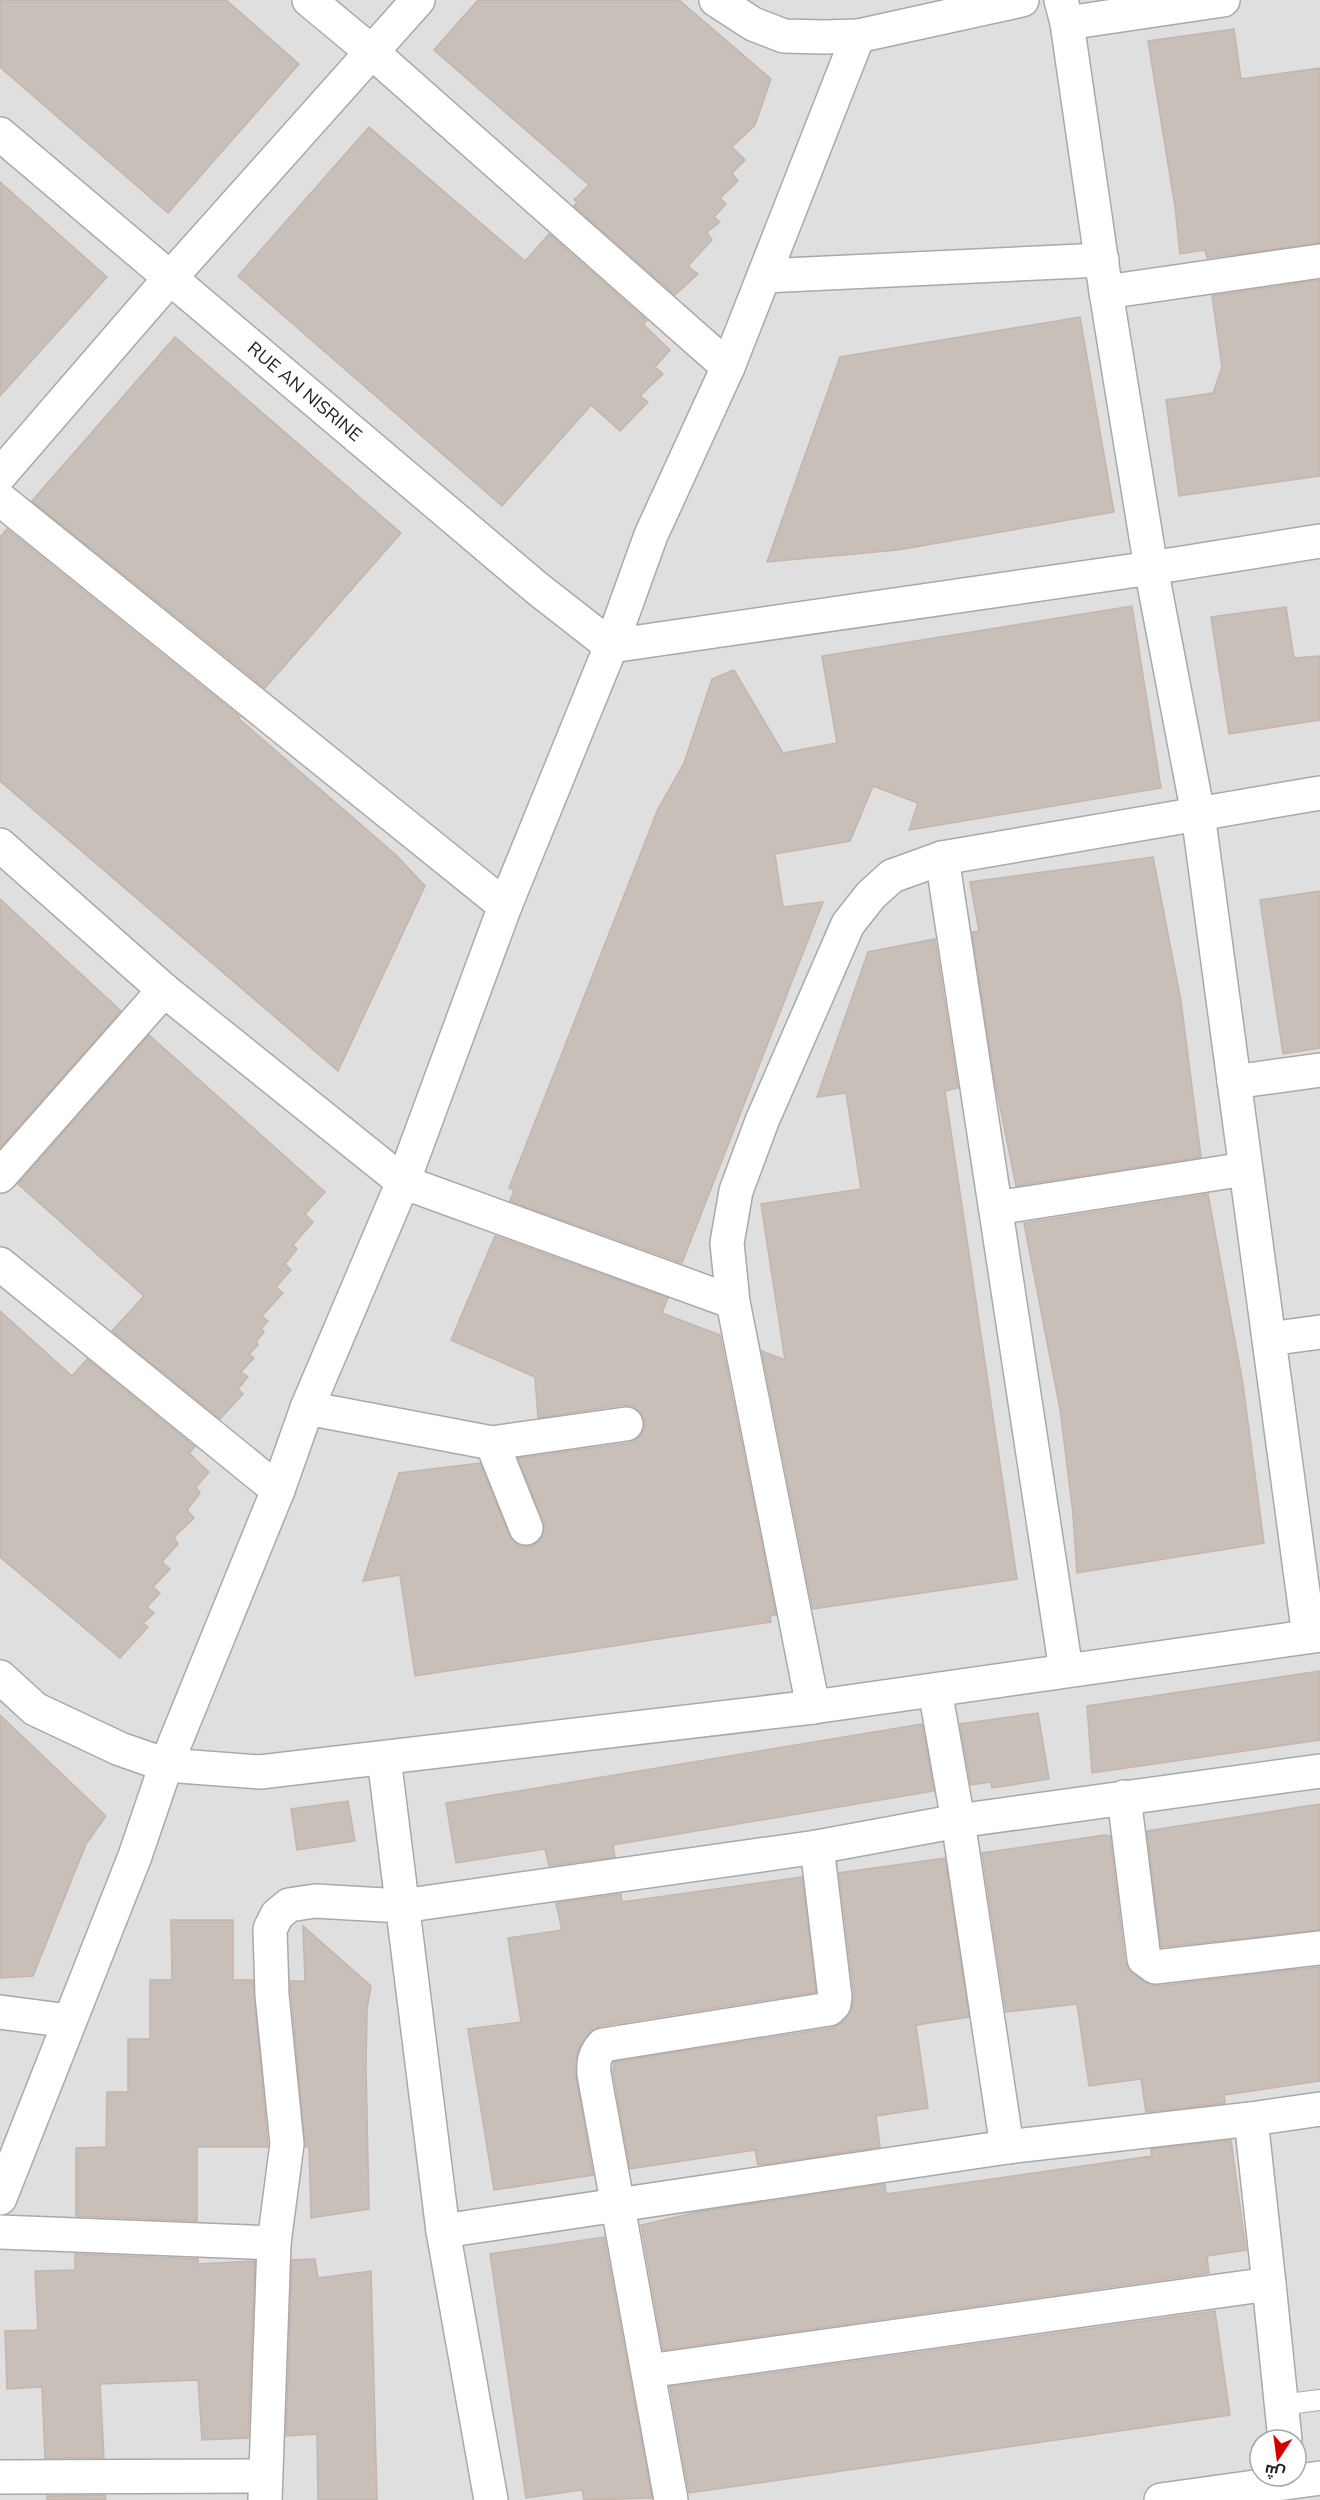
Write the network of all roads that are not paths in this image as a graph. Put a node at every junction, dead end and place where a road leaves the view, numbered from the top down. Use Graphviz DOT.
graph roads {
  1 [pos="309,0"];
  2 [pos="418,0"];
  3 [pos="716,0"];
  4 [pos="1022,0"];
  5 [pos="1223,0"];
  6 [pos="1064,11"];
  7 [pos="858,36"];
  8 [pos="373,53"];
  9 [pos="0,134"];
  10 [pos="1102,260"];
  11 [pos="1320,261"];
  12 [pos="764,276"];
  13 [pos="171,277"];
  14 [pos="1106,292"];
  15 [pos="728,367"];
  16 [pos="0,475"];
  17 [pos="0,499"];
  18 [pos="1320,541"];
  19 [pos="1151,568"];
  20 [pos="611,646"];
  21 [pos="1320,793"];
  22 [pos="1198,814"];
  23 [pos="0,845"];
  24 [pos="942,858"];
  25 [pos="505,906"];
  26 [pos="164,990"];
  27 [pos="1320,1070"];
  28 [pos="1234,1082"];
  29 [pos="1245,1169"];
  30 [pos="0,1176"];
  31 [pos="404,1182"];
  32 [pos="996,1208"];
  33 [pos="0,1264"];
  34 [pos="733,1302"];
  35 [pos="1320,1332"];
  36 [pos="1269,1339"];
  37 [pos="307,1408"];
  38 [pos="626,1424"];
  39 [pos="492,1443"];
  40 [pos="278,1490"];
  41 [pos="526,1528"];
  42 [pos="1315,1635"];
  43 [pos="1066,1670"];
  44 [pos="0,1677"];
  45 [pos="935,1690"];
  46 [pos="813,1707"];
  47 [pos="35,1709"];
  48 [pos="0,1712"];
  49 [pos="384,1758"];
  50 [pos="166,1765"];
  51 [pos="1320,1771"];
  52 [pos="1124,1797"];
  53 [pos="958,1821"];
  54 [pos="818,1847"];
  55 [pos="402,1906"];
  56 [pos="1320,1948"];
  57 [pos="0,2012"];
  58 [pos="69,2021"];
  59 [pos="1320,2109"];
  60 [pos="1251,2119"];
  61 [pos="1007,2146"];
  62 [pos="8,2158"];
  63 [pos="0,2198"];
  64 [pos="620,2205"];
  65 [pos="443,2231"];
  66 [pos="0,2232"];
  67 [pos="274,2243"];
  68 [pos="1269,2284"];
  69 [pos="648,2371"];
  70 [pos="1320,2400"];
  71 [pos="1281,2405"];
  72 [pos="1283,2428"];
  73 [pos="0,2478"];
  74 [pos="1248,2486"];
  75 [pos="265,2488"];
  76 [pos="490,2500"];
  77 [pos="671,2500"];
  78 [pos="1161,2500"];
  1 -- 8 [label="street"];
  2 -- 8 [label="street"];
  3 -- 7 [label="street"];
  4 -- 7 [label="street"];
  5 -- 6 [label="street"];
  6 -- 10 [label="street"];
  7 -- 12 [label="street"];
  8 -- 13 [label="street"];
  8 -- 15 [label="street"];
  9 -- 13 [label="street, RUE AN NISRINE"];
  10 -- 12 [label="street"];
  10 -- 14 [label="street"];
  11 -- 14 [label="street"];
  12 -- 15 [label="street"];
  13 -- 16 [label="street"];
  13 -- 20 [label="street, RUE AN NISRINE"];
  14 -- 19 [label="street"];
  15 -- 20 [label="street"];
  17 -- 25 [label="street"];
  18 -- 19 [label="street"];
  19 -- 20 [label="street"];
  19 -- 22 [label="street"];
  20 -- 25 [label="street"];
  21 -- 22 [label="street"];
  22 -- 24 [label="street"];
  22 -- 28 [label="street"];
  23 -- 26 [label="street"];
  24 -- 32 [label="street"];
  24 -- 34 [label="street"];
  25 -- 31 [label="street"];
  26 -- 30 [label="street"];
  26 -- 31 [label="street"];
  27 -- 28 [label="street"];
  28 -- 29 [label="street"];
  29 -- 32 [label="street"];
  29 -- 36 [label="street"];
  31 -- 34 [label="street"];
  31 -- 37 [label="street"];
  32 -- 43 [label="street"];
  33 -- 40 [label="street"];
  34 -- 46 [label="street"];
  35 -- 36 [label="street"];
  36 -- 42 [label="street"];
  37 -- 39 [label="street"];
  37 -- 40 [label="street"];
  38 -- 39 [label="street"];
  39 -- 41 [label="street"];
  40 -- 50 [label="street"];
  42 -- 43 [label="street"];
  43 -- 45 [label="street"];
  44 -- 47 [label="street"];
  45 -- 46 [label="street"];
  45 -- 53 [label="street"];
  46 -- 49 [label="street"];
  47 -- 48 [label="street"];
  47 -- 50 [label="street"];
  49 -- 50 [label="street"];
  49 -- 55 [label="street"];
  50 -- 58 [label="street"];
  51 -- 52 [label="street"];
  52 -- 53 [label="street"];
  52 -- 56 [label="street"];
  53 -- 54 [label="street"];
  53 -- 61 [label="street"];
  54 -- 55 [label="street"];
  54 -- 64 [label="street"];
  55 -- 65 [label="street"];
  55 -- 67 [label="street"];
  57 -- 58 [label="street"];
  58 -- 62 [label="street"];
  59 -- 60 [label="street"];
  60 -- 61 [label="street"];
  60 -- 68 [label="street"];
  61 -- 64 [label="street"];
  62 -- 63 [label="street"];
  64 -- 65 [label="street"];
  64 -- 69 [label="street"];
  65 -- 76 [label="street"];
  66 -- 67 [label="street"];
  67 -- 75 [label="street"];
  68 -- 69 [label="street"];
  68 -- 71 [label="street"];
  69 -- 77 [label="street"];
  70 -- 71 [label="lane"];
  71 -- 72 [label="street"];
  73 -- 75 [label="street"];
  74 -- 78 [label="street"];
}
